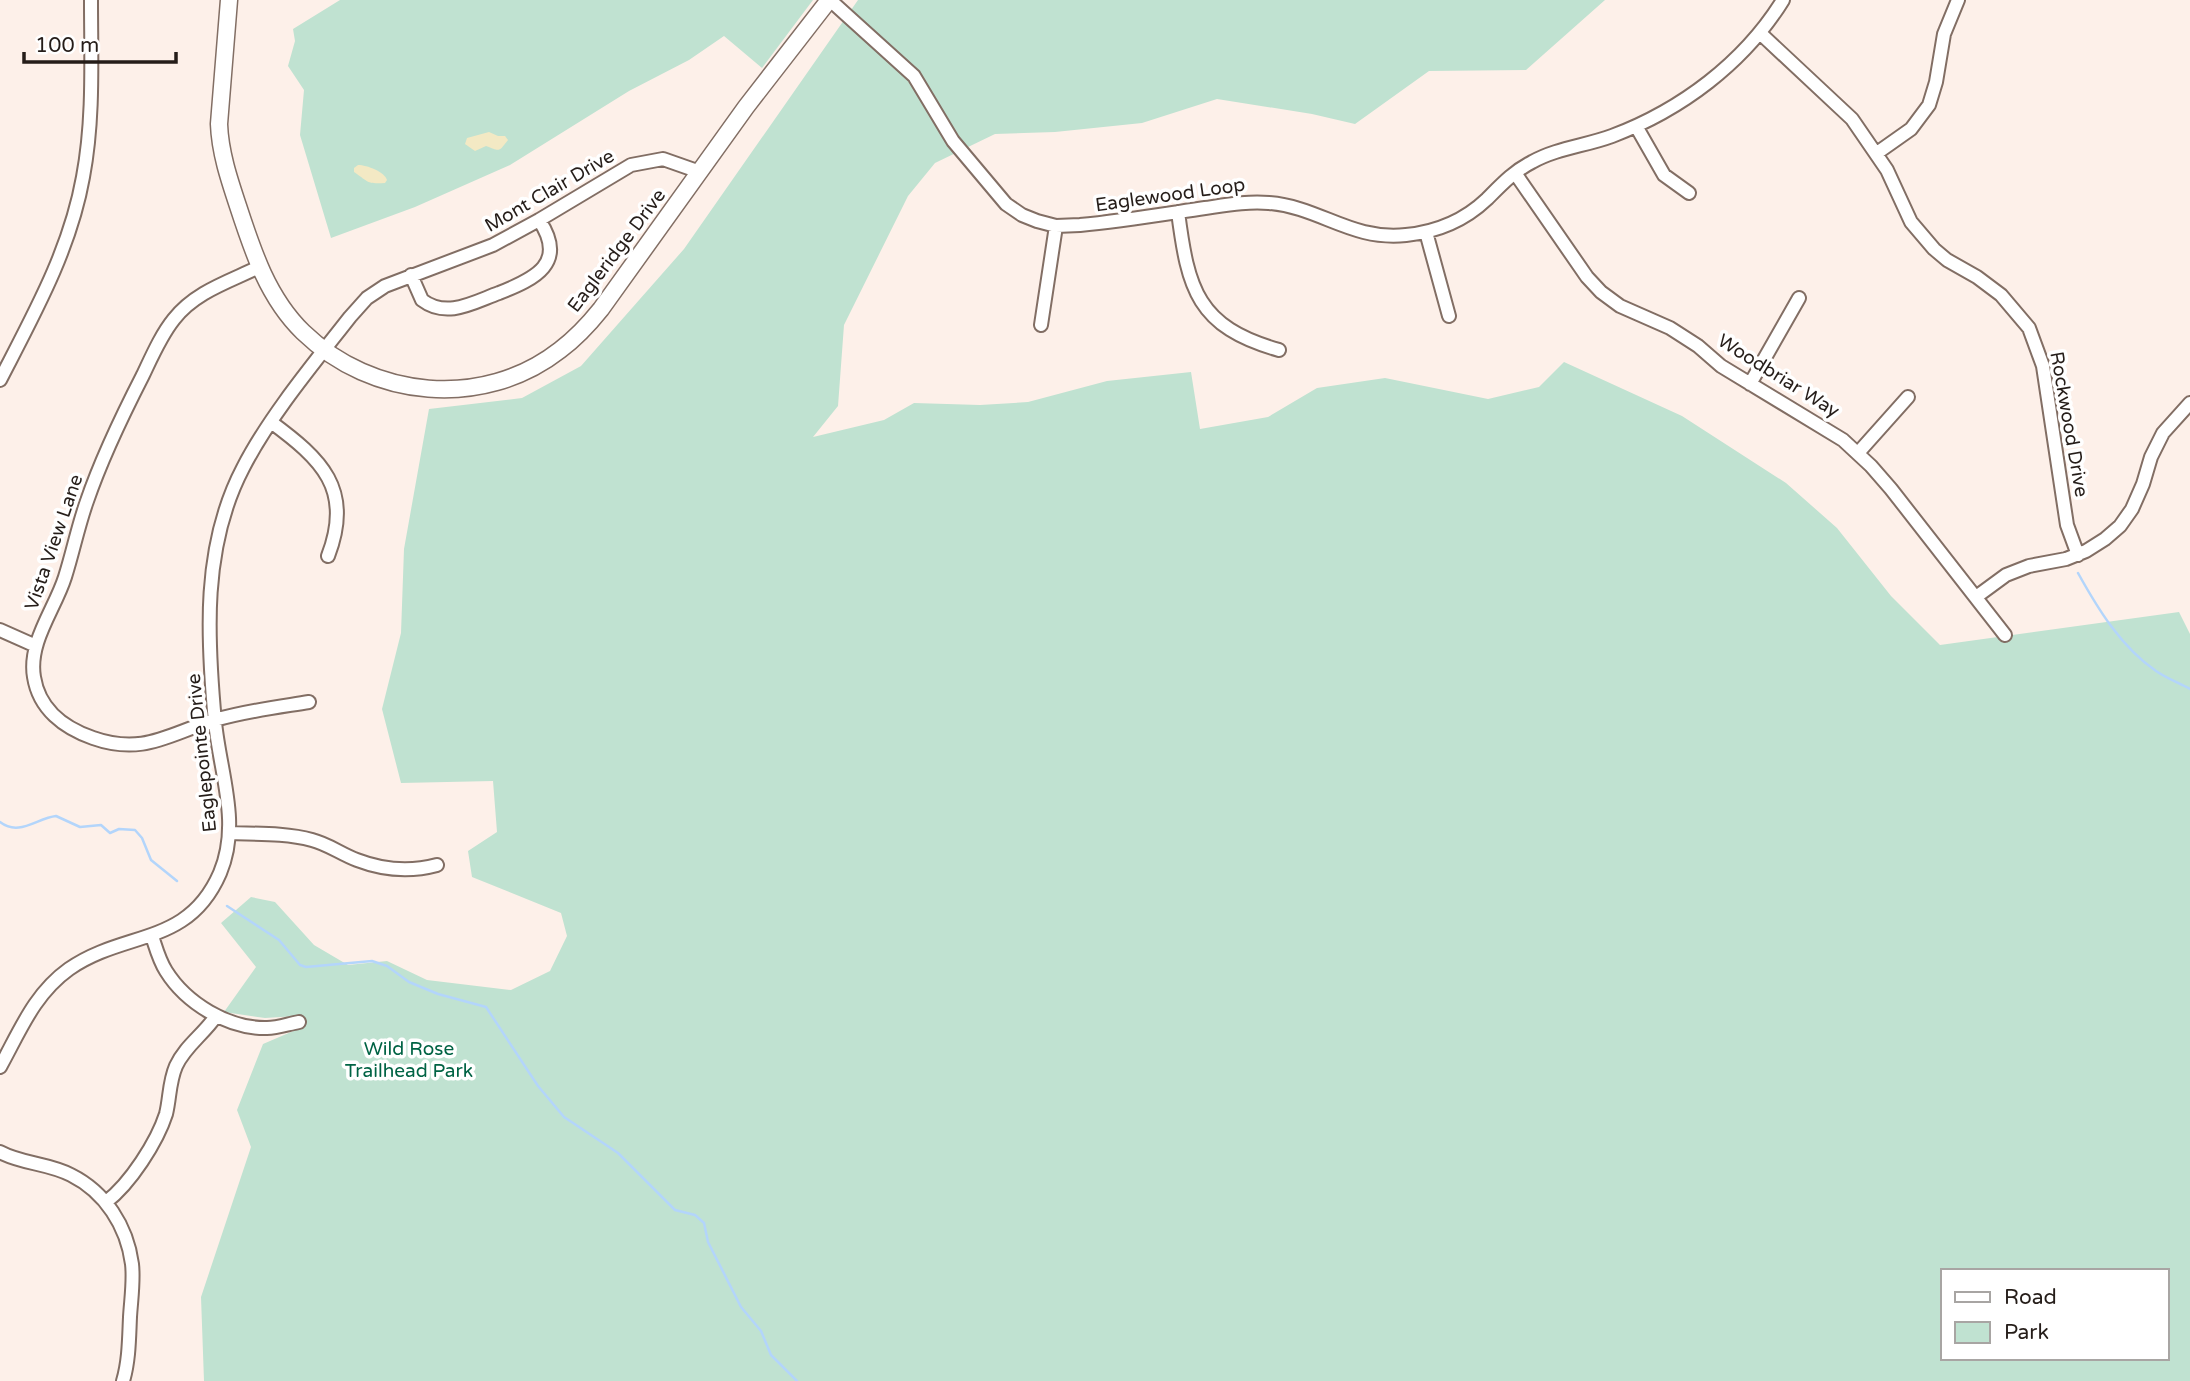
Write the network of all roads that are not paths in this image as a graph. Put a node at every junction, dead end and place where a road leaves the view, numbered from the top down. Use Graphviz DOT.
graph roads {
  1 [pos="91,0"];
  2 [pos="229,0"];
  3 [pos="830,0"];
  4 [pos="1783,0"];
  5 [pos="1958,0"];
  6 [pos="1760,33"];
  7 [pos="1636,127"];
  8 [pos="1877,153"];
  9 [pos="700,172"];
  10 [pos="1515,173"];
  11 [pos="1689,193"];
  12 [pos="1178,212"];
  13 [pos="539,220"];
  14 [pos="1056,226"];
  15 [pos="1426,232"];
  16 [pos="259,267"];
  17 [pos="411,275"];
  18 [pos="1799,298"];
  19 [pos="1449,316"];
  20 [pos="1041,325"];
  21 [pos="1279,350"];
  22 [pos="325,351"];
  23 [pos="0,380"];
  24 [pos="1750,384"];
  25 [pos="1908,397"];
  26 [pos="2190,403"];
  27 [pos="271,422"];
  28 [pos="1857,453"];
  29 [pos="2078,555"];
  30 [pos="328,556"];
  31 [pos="1976,597"];
  32 [pos="0,630"];
  33 [pos="2005,635"];
  34 [pos="36,646"];
  35 [pos="309,702"];
  36 [pos="215,720"];
  37 [pos="230,833"];
  38 [pos="437,864"];
  39 [pos="152,936"];
  40 [pos="216,1016"];
  41 [pos="299,1022"];
  42 [pos="0,1068"];
  43 [pos="0,1152"];
  44 [pos="106,1202"];
  45 [pos="123,1381"];
  1 -- 23 [label="street"];
  2 -- 16 [label="main road, Eagleridge Drive"];
  3 -- 9 [label="main road, Eagleridge Drive"];
  3 -- 14 [label="street, Eaglewood Loop"];
  4 -- 6 [label="street, Eaglewood Loop"];
  5 -- 8 [label="street"];
  6 -- 7 [label="street, Eaglewood Loop"];
  6 -- 8 [label="street, Rockwood Drive"];
  7 -- 10 [label="street, Eaglewood Loop"];
  7 -- 11 [label="street"];
  8 -- 29 [label="street, Rockwood Drive"];
  9 -- 13 [label="street, Mont Clair Drive"];
  9 -- 22 [label="main road, Eagleridge Drive"];
  10 -- 15 [label="street, Eaglewood Loop"];
  10 -- 24 [label="street, Woodbriar Way"];
  12 -- 14 [label="street, Eaglewood Loop"];
  12 -- 15 [label="street, Eaglewood Loop"];
  12 -- 21 [label="street"];
  13 -- 17 [label="street, Mont Clair Drive"];
  13 -- 17 [label="street"];
  14 -- 20 [label="street"];
  15 -- 19 [label="street"];
  16 -- 22 [label="main road, Eagleridge Drive"];
  16 -- 34 [label="street, Vista View Lane"];
  17 -- 22 [label="street, Mont Clair Drive"];
  18 -- 24 [label="street"];
  22 -- 27 [label="street, Eaglepointe Drive"];
  24 -- 28 [label="street, Woodbriar Way"];
  25 -- 28 [label="street"];
  26 -- 29 [label="street"];
  27 -- 30 [label="street"];
  27 -- 36 [label="street, Eaglepointe Drive"];
  28 -- 31 [label="street, Woodbriar Way"];
  29 -- 31 [label="street"];
  31 -- 33 [label="street, Woodbriar Way"];
  32 -- 34 [label="street"];
  34 -- 36 [label="street, Vista View Lane"];
  35 -- 36 [label="street, Vista View Lane"];
  36 -- 37 [label="street, Eaglepointe Drive"];
  37 -- 38 [label="street"];
  37 -- 39 [label="street, Eaglepointe Drive"];
  39 -- 40 [label="street"];
  39 -- 42 [label="street, Eaglepointe Drive"];
  40 -- 41 [label="street"];
  40 -- 44 [label="street"];
  43 -- 44 [label="street"];
  44 -- 45 [label="street"];
}
